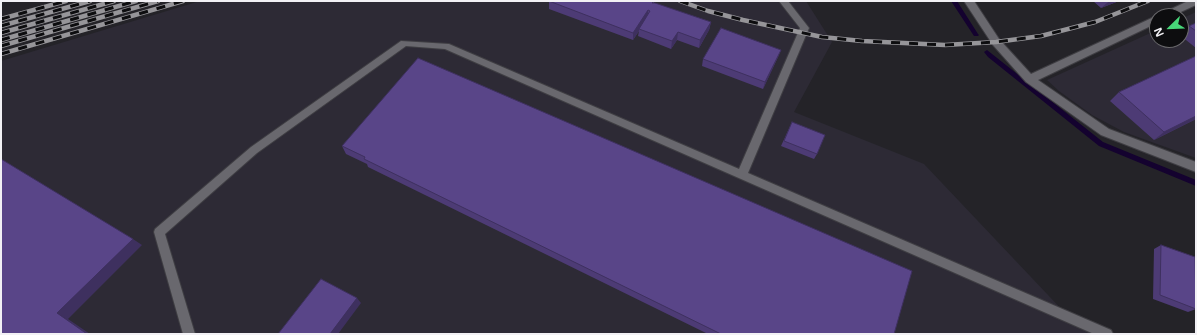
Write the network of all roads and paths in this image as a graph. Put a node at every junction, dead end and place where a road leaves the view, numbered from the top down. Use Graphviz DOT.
graph roads {
  1 [pos="783,1"];
  2 [pos="969,1"];
  3 [pos="1196,1"];
  4 [pos="1181,8"];
  5 [pos="1149,23"];
  6 [pos="1030,79"];
  7 [pos="1196,167"];
  8 [pos="742,175"];
  9 [pos="189,334"];
  10 [pos="1107,334"];
  1 -- 8 [label="lane"];
  2 -- 6 [label="street"];
  3 -- 4 [label="street"];
  5 -- 6 [label="street"];
  6 -- 7 [label="street"];
  8 -- 9 [label="lane"];
  8 -- 10 [label="lane"];
}
